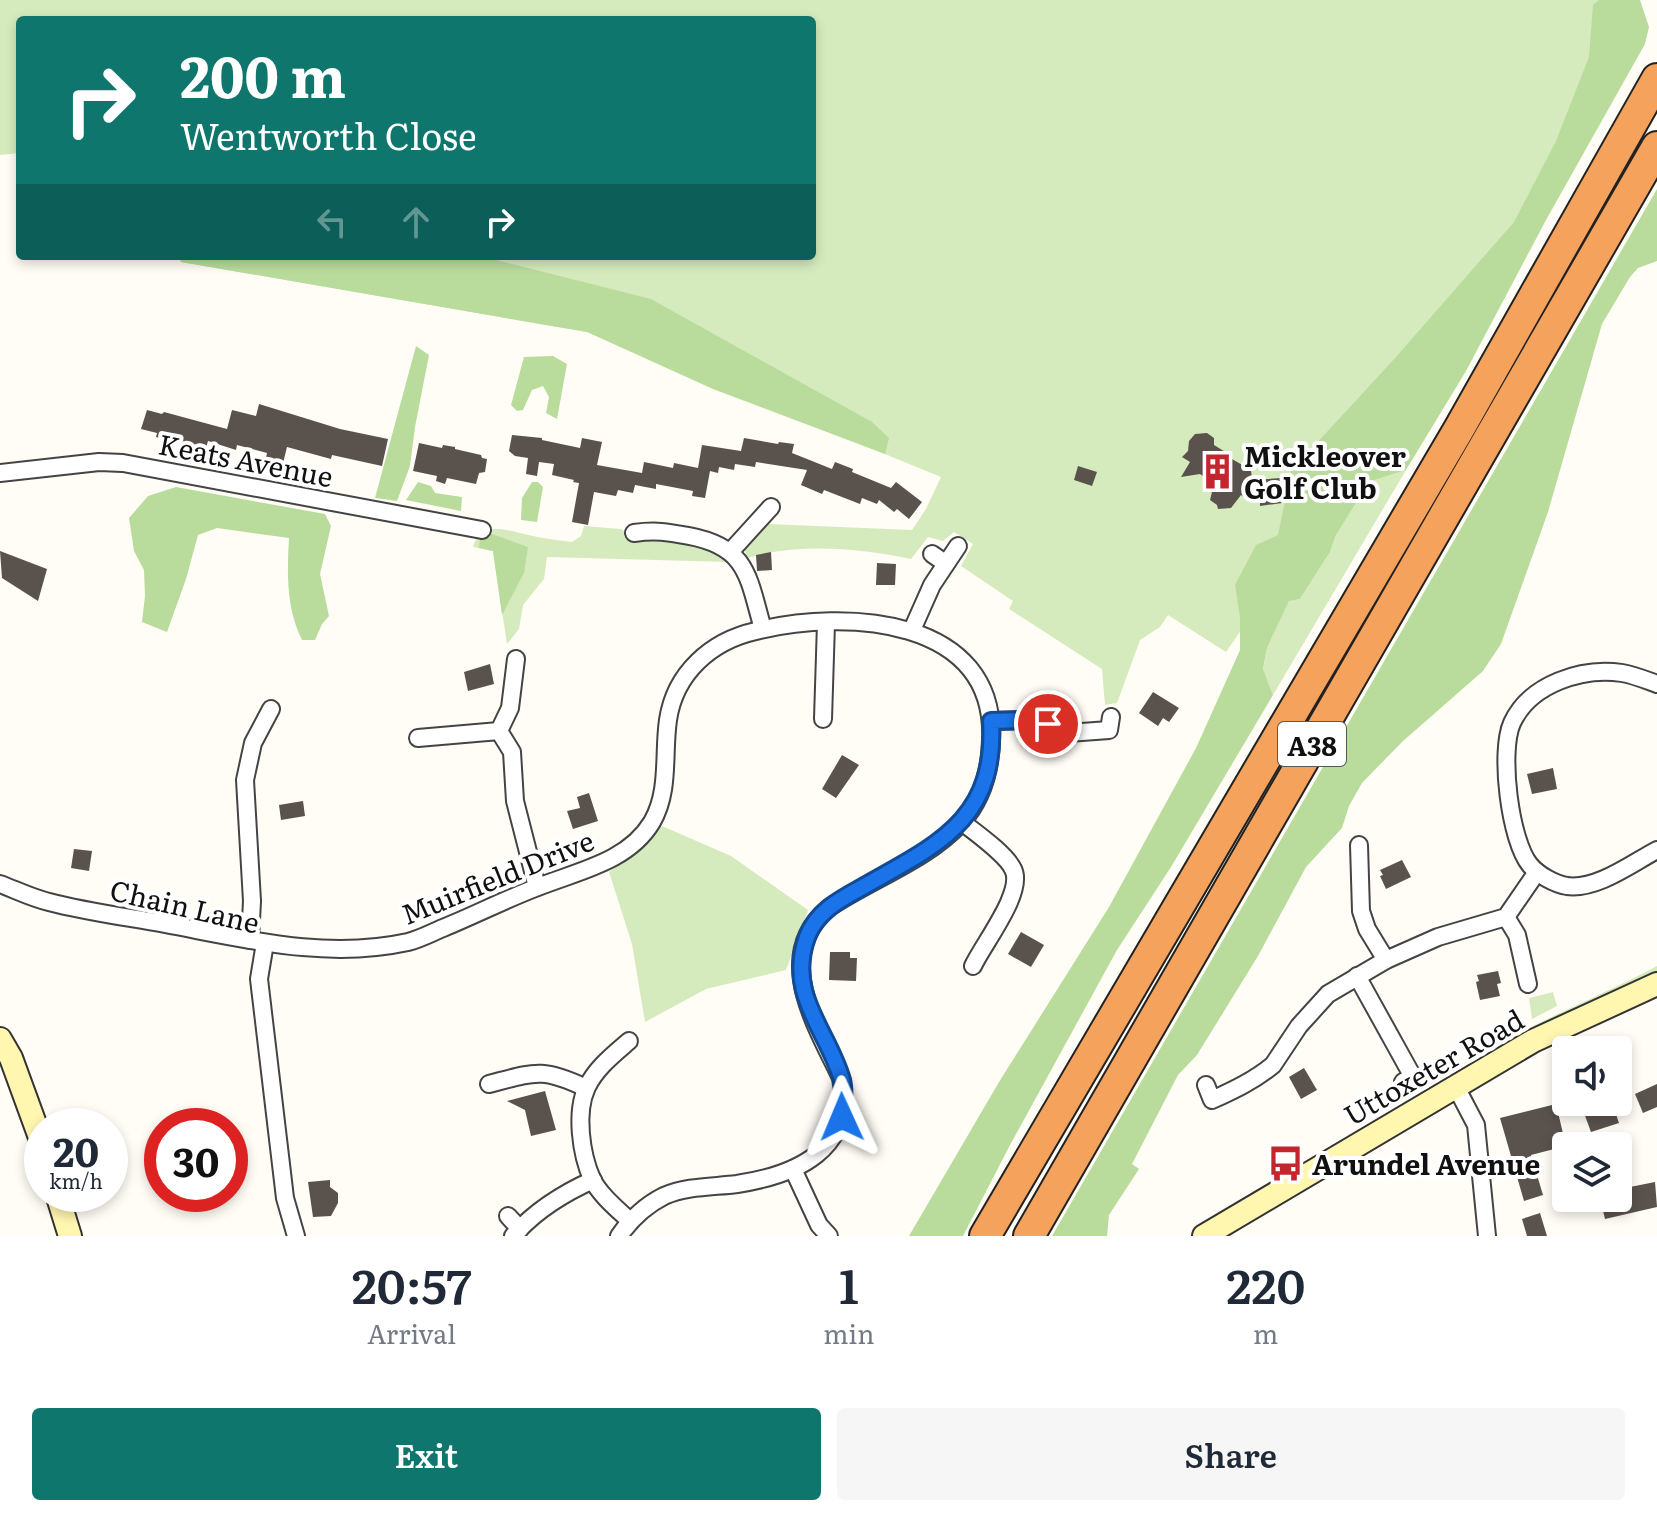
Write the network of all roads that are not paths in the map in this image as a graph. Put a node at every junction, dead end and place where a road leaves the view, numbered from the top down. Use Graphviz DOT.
graph roads {
  1 [pos="1656,80"];
  2 [pos="1657,147"];
  3 [pos="0,473"];
  4 [pos="771,507"];
  5 [pos="482,530"];
  6 [pos="634,533"];
  7 [pos="958,546"];
  8 [pos="731,551"];
  9 [pos="826,623"];
  10 [pos="763,629"];
  11 [pos="912,630"];
  12 [pos="516,659"];
  13 [pos="1657,684"];
  14 [pos="271,709"];
  15 [pos="1111,717"];
  16 [pos="823,719"];
  17 [pos="991,721"];
  18 [pos="499,731"];
  19 [pos="418,738"];
  20 [pos="962,822"];
  21 [pos="1359,845"];
  22 [pos="1657,850"];
  23 [pos="1537,872"];
  24 [pos="0,884"];
  25 [pos="537,887"];
  26 [pos="1506,917"];
  27 [pos="257,942"];
  28 [pos="1386,960"];
  29 [pos="973,966"];
  30 [pos="1357,976"];
  31 [pos="1528,984"];
  32 [pos="1657,984"];
  33 [pos="0,1039"];
  34 [pos="629,1041"];
  35 [pos="1403,1082"];
  36 [pos="489,1084"];
  37 [pos="1206,1085"];
  38 [pos="1455,1085"];
  39 [pos="586,1088"];
  40 [pos="29,1108"];
  41 [pos="793,1169"];
  42 [pos="593,1180"];
  43 [pos="63,1212"];
  44 [pos="630,1221"];
  45 [pos="513,1227"];
  46 [pos="70,1236"];
  47 [pos="296,1236"];
  48 [pos="619,1236"];
  49 [pos="829,1236"];
  50 [pos="985,1236"];
  51 [pos="1029,1236"];
  52 [pos="1204,1236"];
  53 [pos="1487,1236"];
  1 -- 50 [label="highway, A38"];
  2 -- 51 [label="highway, A38"];
  3 -- 5 [label="street, Keats Avenue"];
  4 -- 8 [label="street"];
  6 -- 8 [label="street"];
  7 -- 11 [label="street"];
  8 -- 10 [label="street"];
  9 -- 10 [label="street, Muirfield Drive"];
  9 -- 11 [label="street, Muirfield Drive"];
  9 -- 16 [label="street"];
  10 -- 25 [label="street, Muirfield Drive"];
  11 -- 17 [label="street, Muirfield Drive"];
  12 -- 18 [label="street"];
  13 -- 23 [label="street"];
  14 -- 27 [label="street"];
  15 -- 17 [label="street"];
  17 -- 20 [label="street, Muirfield Drive"];
  18 -- 19 [label="street"];
  18 -- 25 [label="street"];
  20 -- 29 [label="street"];
  20 -- 41 [label="street, Muirfield Drive"];
  21 -- 28 [label="street"];
  22 -- 23 [label="street"];
  23 -- 26 [label="street"];
  24 -- 27 [label="street, Chain Lane"];
  25 -- 27 [label="street, Muirfield Drive"];
  26 -- 28 [label="street"];
  26 -- 31 [label="street"];
  27 -- 47 [label="street, Chain Lane"];
  28 -- 30 [label="street"];
  30 -- 35 [label="street"];
  30 -- 37 [label="street"];
  32 -- 38 [label="main road, Uttoxeter Road"];
  33 -- 40 [label="main road"];
  34 -- 39 [label="street"];
  36 -- 39 [label="street"];
  38 -- 52 [label="main road, Uttoxeter Road"];
  38 -- 53 [label="street"];
  39 -- 42 [label="street"];
  41 -- 44 [label="street, Muirfield Drive"];
  41 -- 49 [label="street"];
  42 -- 44 [label="street"];
  42 -- 45 [label="street"];
  43 -- 46 [label="main road"];
  44 -- 48 [label="street, Muirfield Drive"];
}
